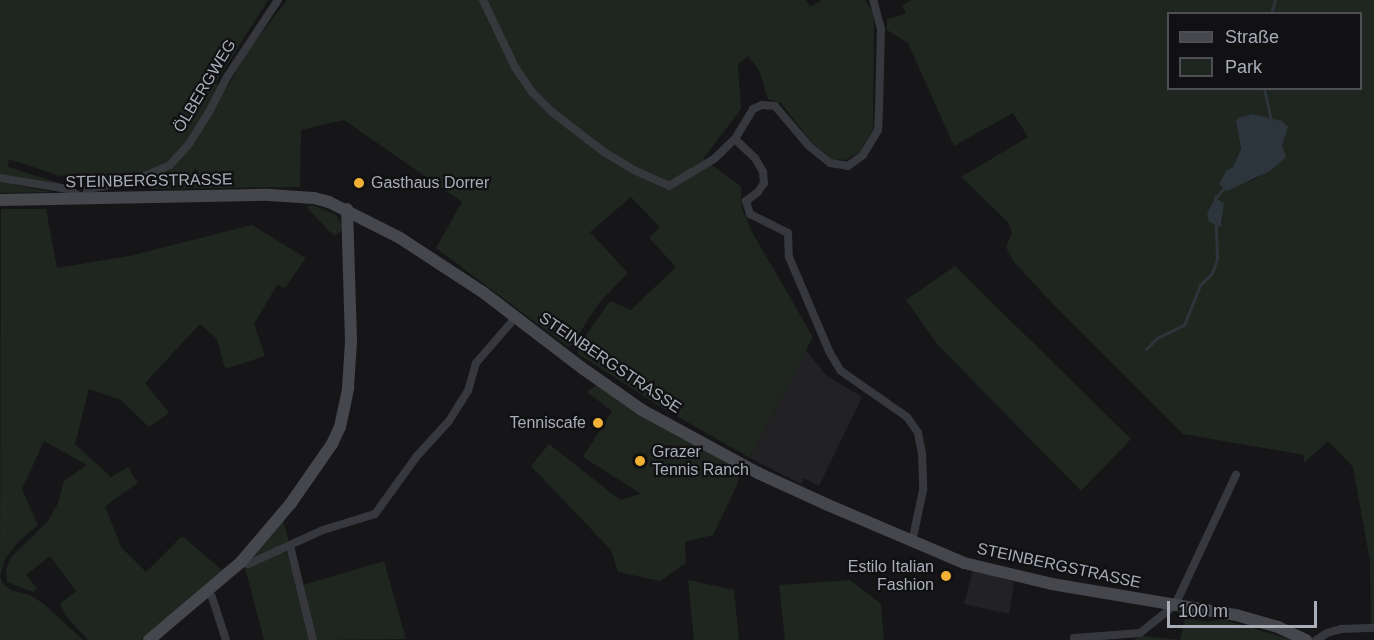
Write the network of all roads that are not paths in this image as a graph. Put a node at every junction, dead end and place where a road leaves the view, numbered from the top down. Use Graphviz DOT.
graph roads {
  1 [pos="278,0"];
  2 [pos="483,0"];
  3 [pos="873,0"];
  4 [pos="735,138"];
  5 [pos="0,178"];
  6 [pos="84,199"];
  7 [pos="0,200"];
  8 [pos="347,209"];
  9 [pos="515,318"];
  10 [pos="1236,475"];
  11 [pos="912,542"];
  12 [pos="290,546"];
  13 [pos="241,562"];
  14 [pos="207,592"];
  15 [pos="1175,605"];
  16 [pos="1374,628"];
  17 [pos="1074,638"];
  18 [pos="149,640"];
  19 [pos="226,640"];
  20 [pos="313,640"];
  21 [pos="1306,640"];
  22 [pos="1316,640"];
  1 -- 6 [label="street, ÖLBERGWEG"];
  2 -- 4 [label="street"];
  3 -- 4 [label="street"];
  4 -- 11 [label="street"];
  5 -- 6 [label="street"];
  6 -- 7 [label="main road, STEINBERGSTRASSE"];
  6 -- 8 [label="main road, STEINBERGSTRASSE"];
  8 -- 9 [label="main road, STEINBERGSTRASSE"];
  8 -- 13 [label="main road"];
  9 -- 11 [label="main road, STEINBERGSTRASSE"];
  9 -- 12 [label="street"];
  10 -- 15 [label="street"];
  11 -- 15 [label="main road, STEINBERGSTRASSE"];
  12 -- 13 [label="street"];
  12 -- 20 [label="street"];
  13 -- 14 [label="main road"];
  14 -- 18 [label="main road"];
  14 -- 19 [label="street"];
  15 -- 17 [label="street"];
  15 -- 21 [label="main road, STEINBERGSTRASSE"];
  16 -- 22 [label="street"];
}
